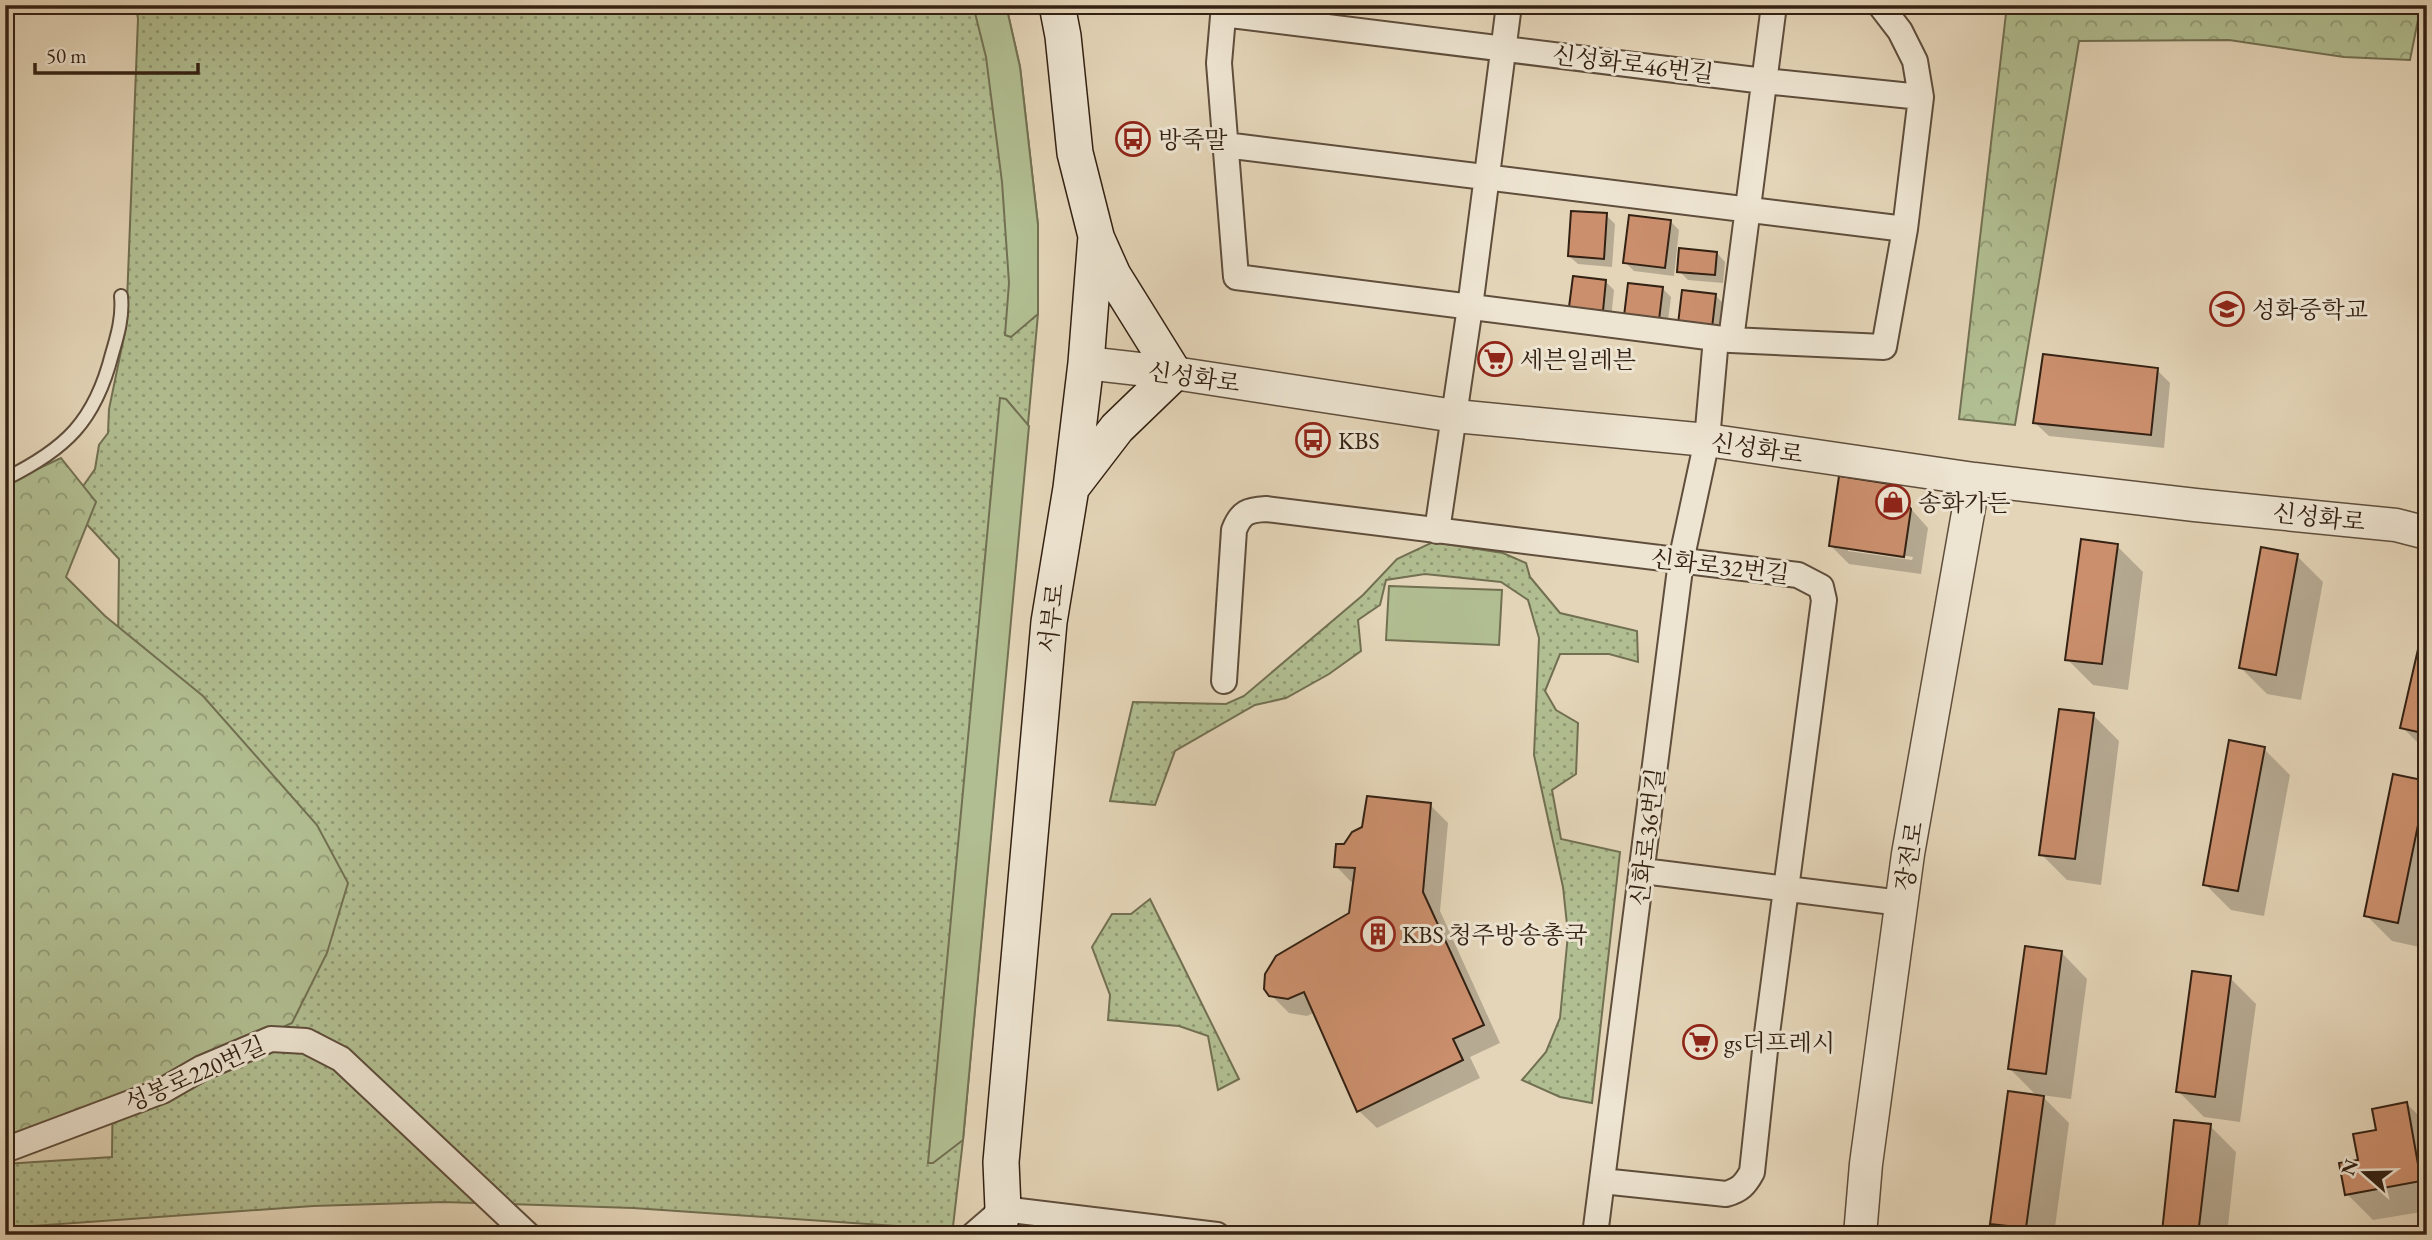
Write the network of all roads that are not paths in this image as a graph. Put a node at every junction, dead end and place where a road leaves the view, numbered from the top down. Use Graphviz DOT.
graph roads {
  1 [pos="1057,5"];
  2 [pos="1509,5"];
  3 [pos="1774,5"];
  4 [pos="1881,5"];
  5 [pos="1223,9"];
  6 [pos="1502,47"];
  7 [pos="1764,80"];
  8 [pos="1921,97"];
  9 [pos="1225,145"];
  10 [pos="1486,177"];
  11 [pos="1748,209"];
  12 [pos="1905,229"];
  13 [pos="1096,236"];
  14 [pos="121,296"];
  15 [pos="1470,307"];
  16 [pos="1724,339"];
  17 [pos="1086,363"];
  18 [pos="1174,373"];
  19 [pos="1455,415"];
  20 [pos="1707,440"];
  21 [pos="1974,479"];
  22 [pos="5,480"];
  23 [pos="1071,488"];
  24 [pos="1437,531"];
  25 [pos="2427,533"];
  26 [pos="1681,561"];
  27 [pos="1224,681"];
  28 [pos="1643,871"];
  29 [pos="1787,889"];
  30 [pos="1901,903"];
  31 [pos="5,1150"];
  32 [pos="1602,1181"];
  33 [pos="1000,1222"];
  34 [pos="1208,1234"];
  35 [pos="527,1235"];
  36 [pos="972,1235"];
  37 [pos="1595,1235"];
  38 [pos="1860,1235"];
  1 -- 13 [label="main road, 서부로"];
  2 -- 6 [label="street"];
  3 -- 7 [label="street, 신화로36번길"];
  4 -- 8 [label="street"];
  5 -- 6 [label="street, 신성화로46번길"];
  5 -- 9 [label="street"];
  6 -- 7 [label="street, 신성화로46번길"];
  6 -- 10 [label="street"];
  7 -- 8 [label="street, 신성화로46번길"];
  7 -- 11 [label="street, 신화로36번길"];
  8 -- 12 [label="street"];
  9 -- 10 [label="street"];
  9 -- 15 [label="street"];
  10 -- 11 [label="street"];
  10 -- 15 [label="street"];
  11 -- 12 [label="street"];
  11 -- 16 [label="street, 신화로36번길"];
  12 -- 16 [label="street"];
  13 -- 17 [label="main road, 서부로"];
  13 -- 18 [label="main road"];
  14 -- 22 [label="lane"];
  15 -- 16 [label="street"];
  15 -- 19 [label="street"];
  16 -- 20 [label="street, 신화로36번길"];
  17 -- 18 [label="street, 신성화로"];
  17 -- 23 [label="main road, 서부로"];
  18 -- 19 [label="street, 신성화로"];
  18 -- 23 [label="main road"];
  19 -- 20 [label="street, 신성화로"];
  19 -- 24 [label="street"];
  20 -- 21 [label="street, 신성화로"];
  20 -- 26 [label="street, 신화로36번길"];
  21 -- 25 [label="street, 신성화로"];
  21 -- 30 [label="street, 장전로"];
  23 -- 33 [label="main road, 서부로"];
  24 -- 26 [label="street, 신화로32번길"];
  24 -- 27 [label="street, 신화로32번길"];
  26 -- 28 [label="street, 신화로36번길"];
  26 -- 29 [label="street, 신화로32번길"];
  28 -- 29 [label="street"];
  28 -- 32 [label="street, 신화로36번길"];
  29 -- 30 [label="street"];
  29 -- 32 [label="street, 신화로32번길"];
  30 -- 38 [label="street, 장전로"];
  31 -- 35 [label="street, 성봉로220번길"];
  32 -- 37 [label="street, 신화로36번길"];
  33 -- 34 [label="street"];
  33 -- 36 [label="street"];
}
